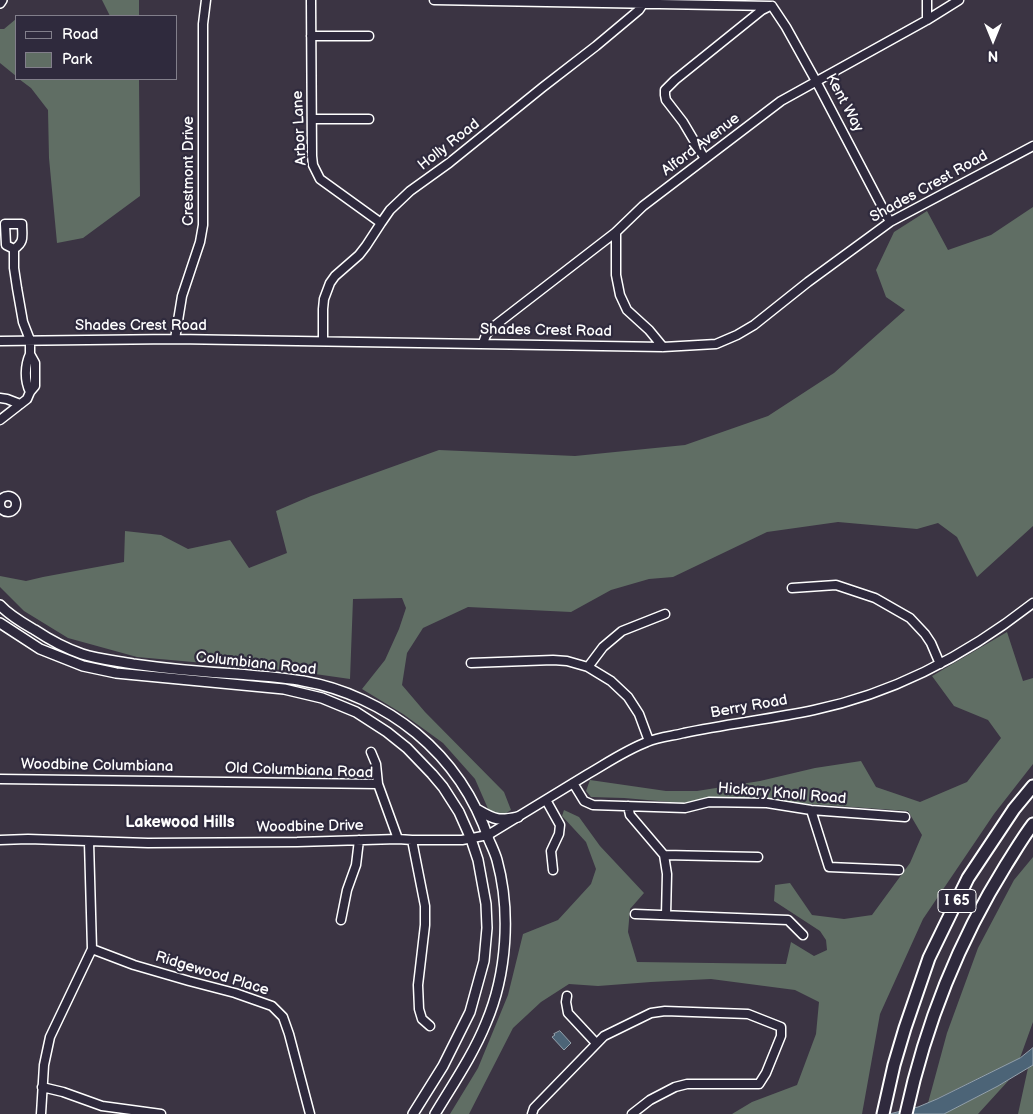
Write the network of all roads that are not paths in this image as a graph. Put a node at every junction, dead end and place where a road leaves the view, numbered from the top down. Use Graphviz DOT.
graph roads {
  1 [pos="206,0"];
  2 [pos="311,0"];
  3 [pos="434,0"];
  4 [pos="926,0"];
  5 [pos="959,0"];
  6 [pos="773,3"];
  7 [pos="644,4"];
  8 [pos="927,20"];
  9 [pos="311,36"];
  10 [pos="369,36"];
  11 [pos="816,81"];
  12 [pos="370,119"];
  13 [pos="312,120"];
  14 [pos="1033,146"];
  15 [pos="705,158"];
  16 [pos="890,222"];
  17 [pos="380,223"];
  18 [pos="616,232"];
  19 [pos="14,249"];
  20 [pos="176,339"];
  21 [pos="30,340"];
  22 [pos="0,341"];
  23 [pos="323,341"];
  24 [pos="483,343"];
  25 [pos="663,347"];
  26 [pos="0,398"];
  27 [pos="20,404"];
  28 [pos="0,420"];
  29 [pos="792,588"];
  30 [pos="1033,603"];
  31 [pos="0,605"];
  32 [pos="665,614"];
  33 [pos="0,623"];
  34 [pos="471,663"];
  35 [pos="940,664"];
  36 [pos="588,667"];
  37 [pos="285,678"];
  38 [pos="284,689"];
  39 [pos="649,741"];
  40 [pos="371,752"];
  41 [pos="0,779"];
  42 [pos="193,781"];
  43 [pos="378,784"];
  44 [pos="573,784"];
  45 [pos="1033,786"];
  46 [pos="546,800"];
  47 [pos="628,806"];
  48 [pos="477,809"];
  49 [pos="811,810"];
  50 [pos="518,817"];
  51 [pos="905,817"];
  52 [pos="1033,824"];
  53 [pos="488,835"];
  54 [pos="398,839"];
  55 [pos="471,839"];
  56 [pos="0,840"];
  57 [pos="359,840"];
  58 [pos="412,840"];
  59 [pos="88,842"];
  60 [pos="664,855"];
  61 [pos="758,857"];
  62 [pos="553,870"];
  63 [pos="899,870"];
  64 [pos="635,914"];
  65 [pos="666,915"];
  66 [pos="341,920"];
  67 [pos="803,935"];
  68 [pos="92,949"];
  69 [pos="567,996"];
  70 [pos="430,1026"];
  71 [pos="596,1043"];
  72 [pos="42,1087"];
  73 [pos="41,1114"];
  74 [pos="161,1114"];
  75 [pos="310,1114"];
  76 [pos="413,1114"];
  77 [pos="435,1114"];
  78 [pos="532,1114"];
  79 [pos="632,1114"];
  80 [pos="883,1114"];
  81 [pos="906,1114"];
  1 -- 20 [label="street, Crestmont Drive"];
  2 -- 9 [label="street, Arbor Lane"];
  3 -- 7 [label="street"];
  4 -- 8 [label="street"];
  5 -- 8 [label="street, Alford Avenue"];
  6 -- 7 [label="street"];
  6 -- 11 [label="street, Kent Way"];
  6 -- 15 [label="street"];
  7 -- 17 [label="street, Holly Road"];
  8 -- 11 [label="street, Alford Avenue"];
  9 -- 10 [label="street"];
  9 -- 13 [label="street, Arbor Lane"];
  11 -- 15 [label="street, Alford Avenue"];
  11 -- 16 [label="street, Kent Way"];
  12 -- 13 [label="street"];
  13 -- 17 [label="street, Arbor Lane"];
  14 -- 16 [label="street, Shades Crest Road"];
  15 -- 18 [label="street, Alford Avenue"];
  16 -- 25 [label="street, Shades Crest Road"];
  17 -- 23 [label="street, Holly Road"];
  18 -- 24 [label="street, Alford Avenue"];
  18 -- 25 [label="street"];
  19 -- 21 [label="street"];
  20 -- 21 [label="street, Shades Crest Road"];
  20 -- 23 [label="street, Shades Crest Road"];
  21 -- 22 [label="street, Shades Crest Road"];
  21 -- 27 [label="street"];
  23 -- 24 [label="street, Shades Crest Road"];
  24 -- 25 [label="street, Shades Crest Road"];
  26 -- 27 [label="street"];
  27 -- 28 [label="street"];
  29 -- 35 [label="street"];
  30 -- 35 [label="street, Berry Road"];
  31 -- 37 [label="main road, Columbiana Road"];
  32 -- 36 [label="street"];
  33 -- 38 [label="main road, Columbiana Road"];
  34 -- 36 [label="street"];
  35 -- 39 [label="street, Berry Road"];
  36 -- 39 [label="street"];
  37 -- 38 [label="main road"];
  37 -- 48 [label="main road, Columbiana Road"];
  38 -- 55 [label="main road, Columbiana Road"];
  39 -- 44 [label="street, Berry Road"];
  40 -- 43 [label="street"];
  41 -- 42 [label="street, Woodbine Columbiana"];
  42 -- 43 [label="street, Old Columbiana Road"];
  43 -- 54 [label="street, Old Columbiana Road"];
  44 -- 46 [label="street, Berry Road"];
  44 -- 47 [label="street, Hickory Knoll Road"];
  45 -- 80 [label="highway, I 65"];
  46 -- 50 [label="street, Berry Road"];
  46 -- 62 [label="street"];
  47 -- 49 [label="street, Hickory Knoll Road"];
  47 -- 60 [label="street"];
  48 -- 50 [label="main road"];
  48 -- 53 [label="main road, Columbiana Road"];
  49 -- 51 [label="street, Hickory Knoll Road"];
  49 -- 63 [label="street"];
  50 -- 53 [label="street, Berry Road"];
  52 -- 81 [label="highway, I 65"];
  53 -- 55 [label="street, Berry Road"];
  53 -- 77 [label="main road, Columbiana Road"];
  54 -- 57 [label="street, Woodbine Drive"];
  54 -- 58 [label="street, Woodbine Drive"];
  55 -- 58 [label="street, Woodbine Drive"];
  55 -- 76 [label="main road, Columbiana Road"];
  56 -- 59 [label="street, Woodbine Drive"];
  57 -- 59 [label="street, Woodbine Drive"];
  57 -- 66 [label="street"];
  58 -- 70 [label="street"];
  59 -- 68 [label="street"];
  60 -- 61 [label="street"];
  60 -- 65 [label="street"];
  64 -- 65 [label="street"];
  65 -- 67 [label="street"];
  68 -- 72 [label="street"];
  68 -- 75 [label="street, Ridgewood Place"];
  69 -- 71 [label="street"];
  71 -- 78 [label="street"];
  71 -- 79 [label="street"];
  72 -- 73 [label="street"];
  72 -- 74 [label="street"];
}
